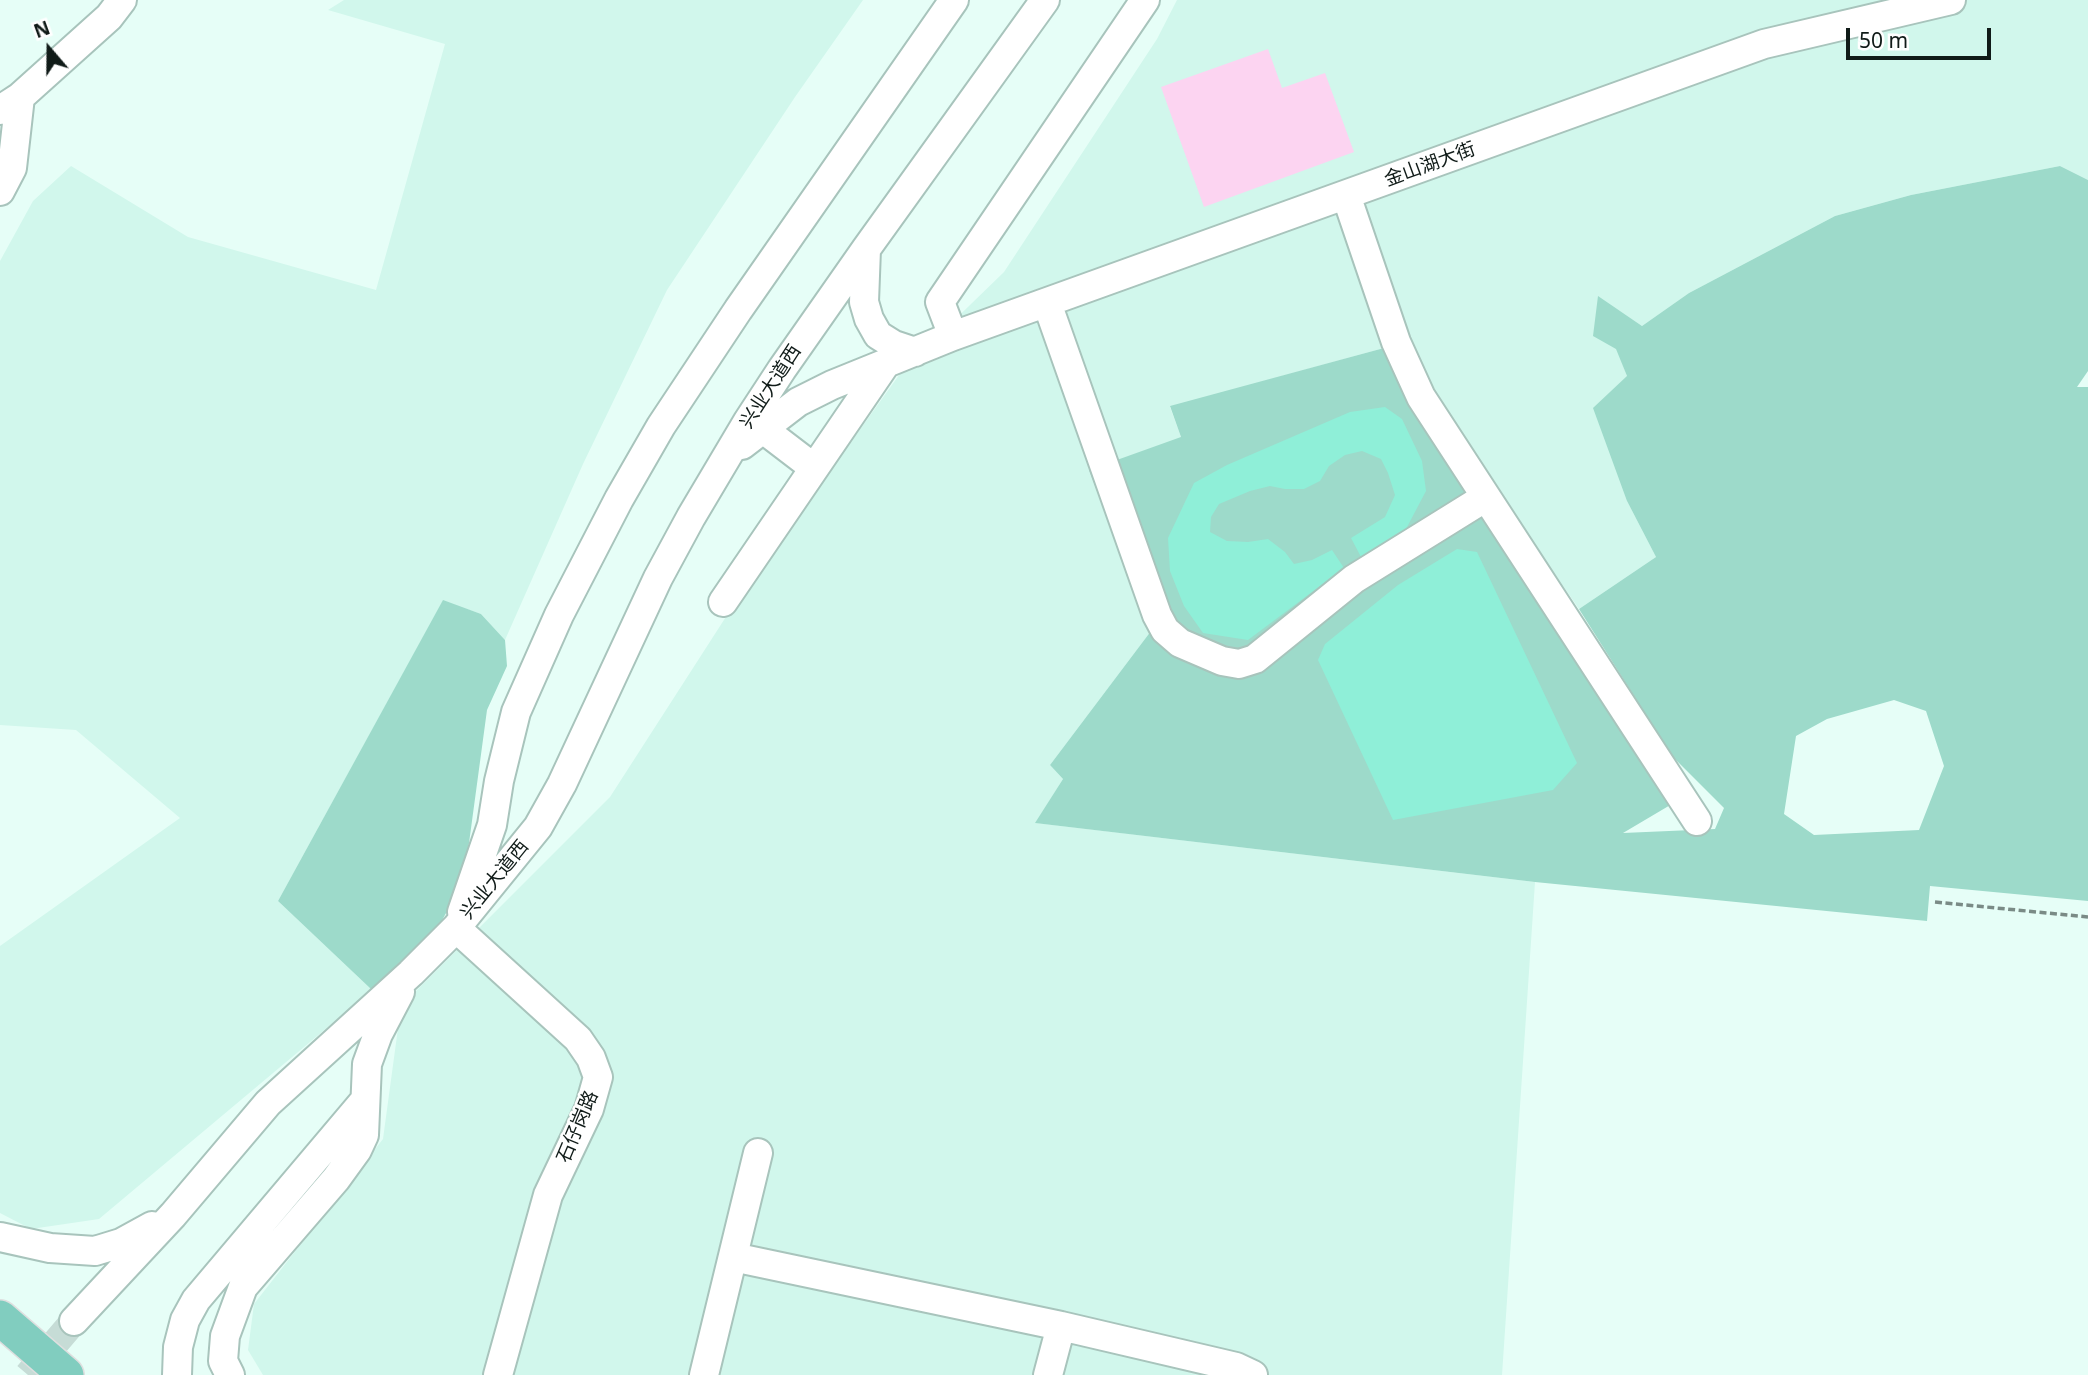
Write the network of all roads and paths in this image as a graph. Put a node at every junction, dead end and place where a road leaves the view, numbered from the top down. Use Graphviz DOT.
graph roads {
  1 [pos="121,0"];
  2 [pos="954,0"];
  3 [pos="1045,0"];
  4 [pos="1145,0"];
  5 [pos="1951,0"];
  6 [pos="10,103"];
  7 [pos="0,191"];
  8 [pos="1346,195"];
  9 [pos="866,249"];
  10 [pos="1047,303"];
  11 [pos="953,336"];
  12 [pos="915,352"];
  13 [pos="886,363"];
  14 [pos="763,429"];
  15 [pos="814,468"];
  16 [pos="711,484"];
  17 [pos="1486,497"];
  18 [pos="723,602"];
  19 [pos="1697,821"];
  20 [pos="1936,902"];
  21 [pos="2088,918"];
  22 [pos="456,928"];
  23 [pos="411,973"];
  24 [pos="365,1100"];
  25 [pos="758,1153"];
  26 [pos="173,1215"];
  27 [pos="0,1237"];
  28 [pos="733,1257"];
  29 [pos="0,1318"];
  30 [pos="74,1321"];
  31 [pos="1060,1326"];
  32 [pos="66,1375"];
  33 [pos="177,1375"];
  34 [pos="230,1375"];
  35 [pos="498,1375"];
  36 [pos="705,1375"];
  37 [pos="1048,1375"];
  38 [pos="1253,1375"];
  1 -- 6 [label="street"];
  2 -- 22 [label="street, 兴业大道西"];
  3 -- 9 [label="street, 兴业大道西"];
  4 -- 11 [label="street"];
  5 -- 8 [label="street, 金山湖大街"];
  6 -- 7 [label="street"];
  8 -- 10 [label="street, 金山湖大街"];
  8 -- 17 [label="street"];
  9 -- 12 [label="street"];
  9 -- 16 [label="street, 兴业大道西"];
  10 -- 11 [label="street, 金山湖大街"];
  10 -- 17 [label="street"];
  11 -- 12 [label="street, 金山湖大街"];
  12 -- 13 [label="street, 金山湖大街"];
  13 -- 14 [label="street, 金山湖大街"];
  13 -- 15 [label="street"];
  14 -- 15 [label="street"];
  14 -- 16 [label="street, 金山湖大街"];
  15 -- 18 [label="street"];
  16 -- 22 [label="street, 兴业大道西"];
  17 -- 19 [label="street"];
  20 -- 21 [label="path"];
  22 -- 23 [label="street"];
  22 -- 35 [label="street, 石仔岗路"];
  23 -- 24 [label="street"];
  23 -- 26 [label="street"];
  24 -- 33 [label="street"];
  24 -- 34 [label="street"];
  25 -- 28 [label="street"];
  26 -- 27 [label="street"];
  26 -- 30 [label="street"];
  28 -- 31 [label="street"];
  28 -- 36 [label="street"];
  29 -- 32 [label="main road"];
  31 -- 37 [label="street"];
  31 -- 38 [label="street"];
}
